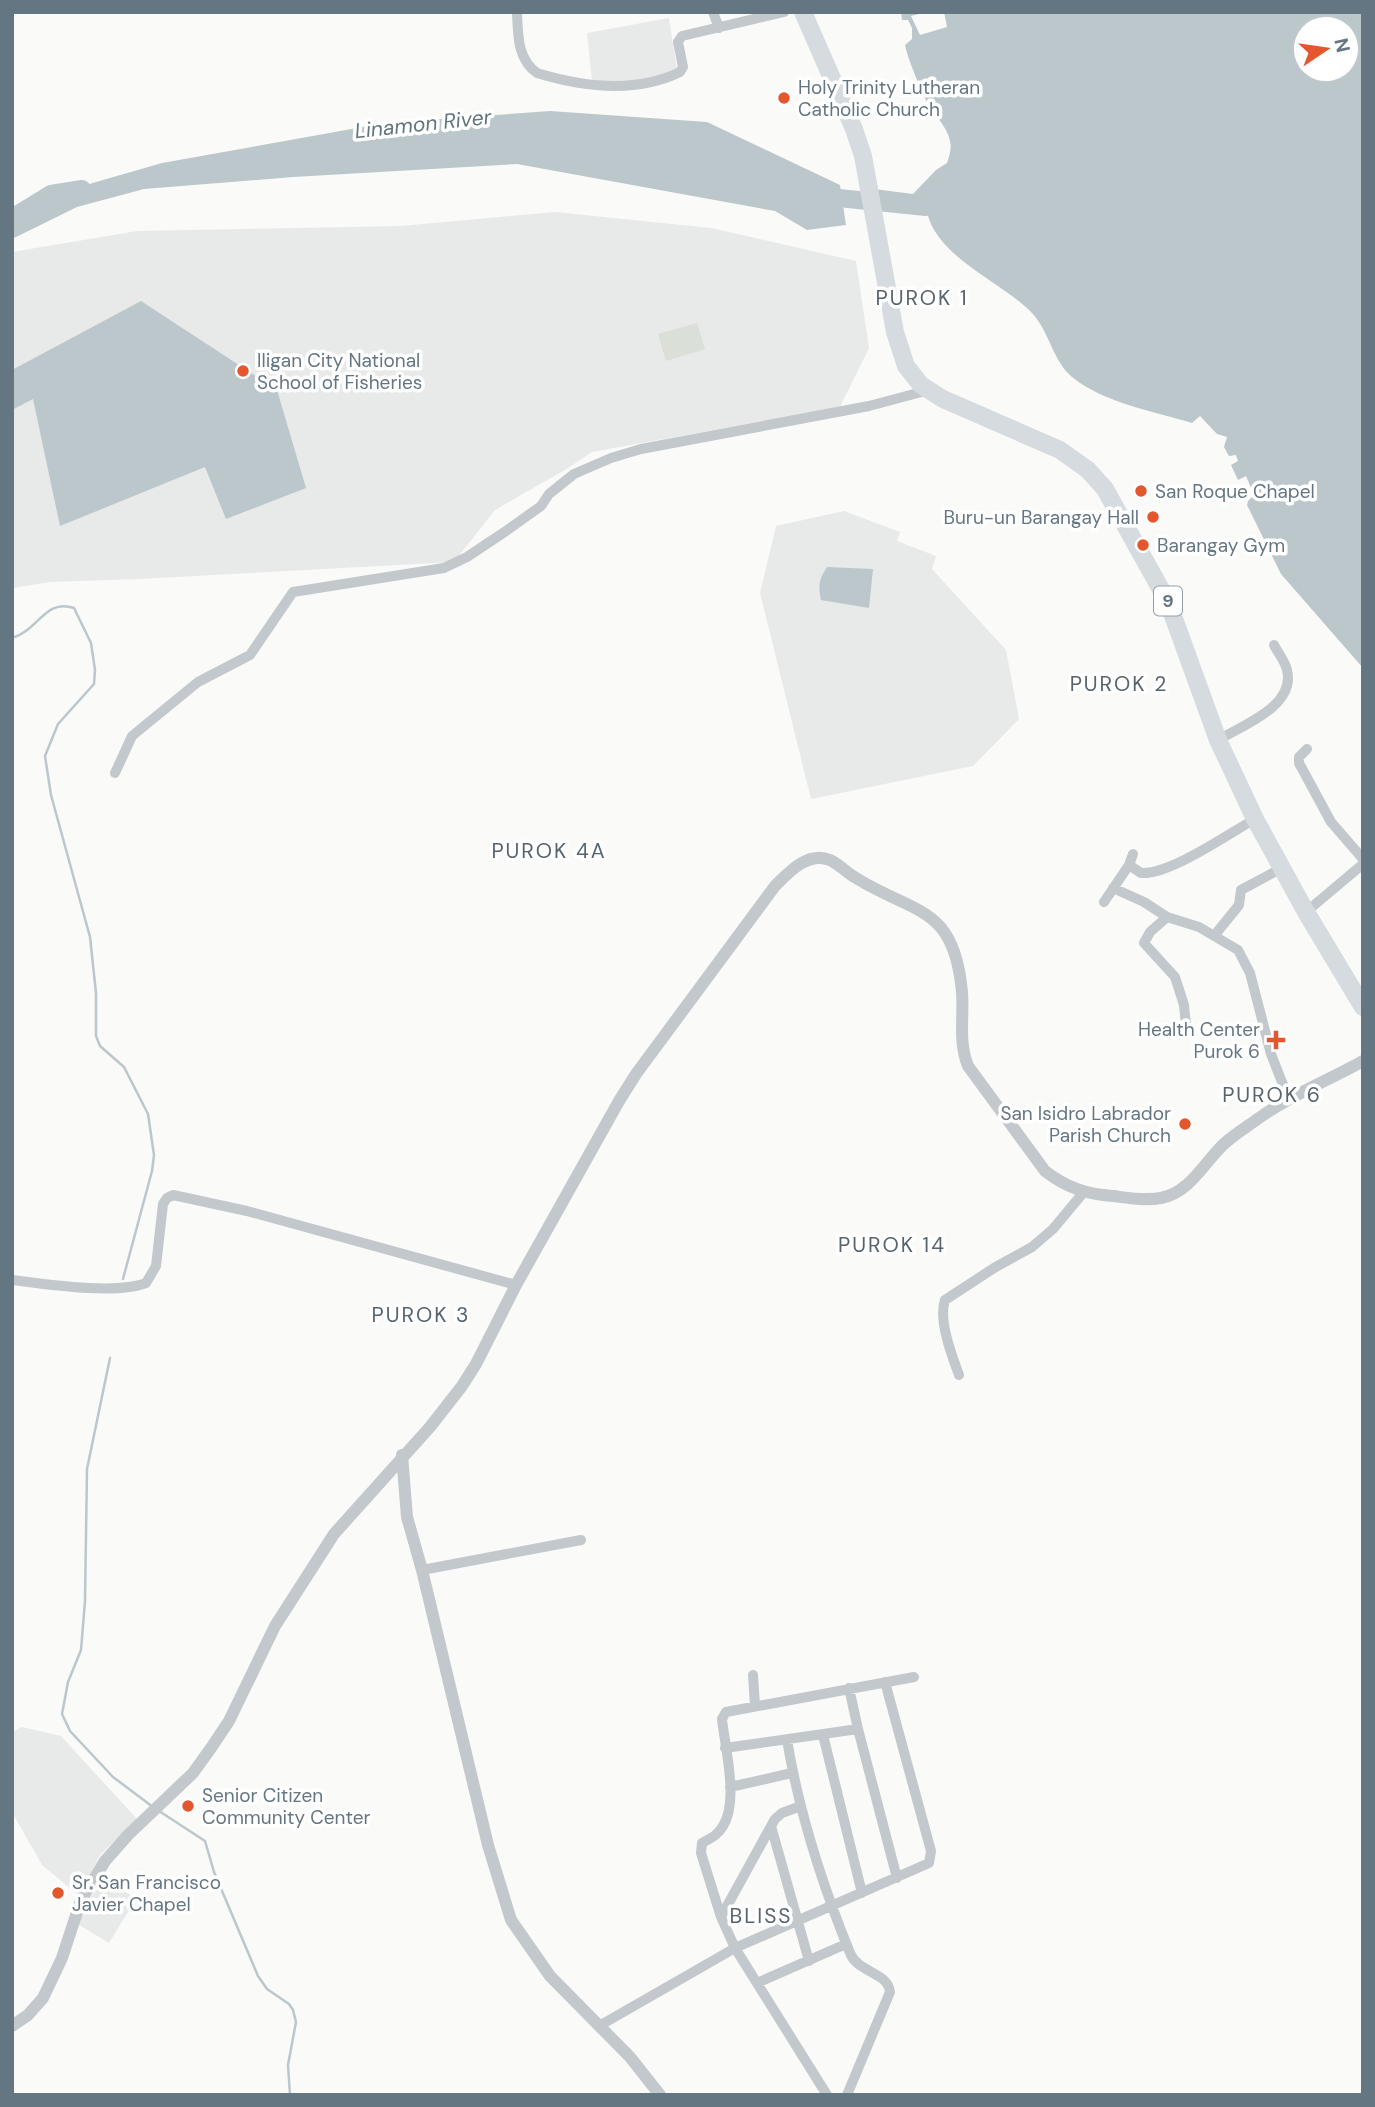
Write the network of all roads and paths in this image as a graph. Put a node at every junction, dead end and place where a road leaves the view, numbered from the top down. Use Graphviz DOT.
graph roads {
  1 [pos="517,12"];
  2 [pos="713,12"];
  3 [pos="784,12"];
  4 [pos="803,12"];
  5 [pos="719,28"];
  6 [pos="929,390"];
  7 [pos="1274,645"];
  8 [pos="1219,740"];
  9 [pos="1307,749"];
  10 [pos="115,773"];
  11 [pos="1255,819"];
  12 [pos="1363,861"];
  13 [pos="1282,868"];
  14 [pos="1113,888"];
  15 [pos="1104,902"];
  16 [pos="1306,912"];
  17 [pos="1167,916"];
  18 [pos="1214,936"];
  19 [pos="1363,1007"];
  20 [pos="1186,1024"];
  21 [pos="1363,1061"];
  22 [pos="1289,1100"];
  23 [pos="1083,1193"];
  24 [pos="12,1280"];
  25 [pos="516,1284"];
  26 [pos="959,1375"];
  27 [pos="402,1455"];
  28 [pos="580,1540"];
  29 [pos="422,1570"];
  30 [pos="753,1675"];
  31 [pos="914,1677"];
  32 [pos="885,1682"];
  33 [pos="849,1688"];
  34 [pos="755,1706"];
  35 [pos="858,1729"];
  36 [pos="823,1735"];
  37 [pos="787,1740"];
  38 [pos="724,1748"];
  39 [pos="792,1773"];
  40 [pos="730,1787"];
  41 [pos="801,1807"];
  42 [pos="771,1826"];
  43 [pos="897,1878"];
  44 [pos="862,1893"];
  45 [pos="831,1907"];
  46 [pos="722,1917"];
  47 [pos="797,1922"];
  48 [pos="846,1944"];
  49 [pos="735,1948"];
  50 [pos="809,1961"];
  51 [pos="757,1983"];
  52 [pos="12,2026"];
  53 [pos="599,2026"];
  54 [pos="660,2095"];
  55 [pos="827,2095"];
  56 [pos="847,2095"];
  1 -- 5 [label="street"];
  2 -- 5 [label="street"];
  3 -- 5 [label="street"];
  4 -- 6 [label="highway, 9"];
  6 -- 8 [label="highway, 9"];
  6 -- 10 [label="street"];
  7 -- 8 [label="street"];
  8 -- 11 [label="highway, 9"];
  9 -- 12 [label="street"];
  11 -- 13 [label="highway, 9"];
  11 -- 14 [label="street"];
  12 -- 16 [label="street"];
  13 -- 16 [label="highway, 9"];
  13 -- 18 [label="street"];
  14 -- 15 [label="street"];
  14 -- 17 [label="street"];
  16 -- 19 [label="highway, 9"];
  17 -- 18 [label="street"];
  17 -- 20 [label="street"];
  18 -- 22 [label="street"];
  21 -- 22 [label="street"];
  22 -- 23 [label="street"];
  23 -- 25 [label="street"];
  23 -- 26 [label="street"];
  24 -- 25 [label="street"];
  25 -- 27 [label="street"];
  27 -- 29 [label="street"];
  27 -- 52 [label="street"];
  28 -- 29 [label="street"];
  29 -- 53 [label="street"];
  30 -- 34 [label="street"];
  31 -- 32 [label="street"];
  32 -- 33 [label="street"];
  32 -- 43 [label="street"];
  33 -- 34 [label="street"];
  33 -- 35 [label="street"];
  34 -- 38 [label="street"];
  35 -- 36 [label="street"];
  35 -- 43 [label="street"];
  36 -- 37 [label="street"];
  36 -- 44 [label="street"];
  37 -- 38 [label="street"];
  37 -- 39 [label="street"];
  38 -- 40 [label="street"];
  39 -- 40 [label="street"];
  39 -- 41 [label="street"];
  40 -- 46 [label="street"];
  41 -- 42 [label="street"];
  41 -- 45 [label="street"];
  42 -- 46 [label="street"];
  42 -- 47 [label="street"];
  43 -- 44 [label="street"];
  44 -- 45 [label="street"];
  45 -- 47 [label="street"];
  45 -- 48 [label="street"];
  46 -- 49 [label="street"];
  47 -- 49 [label="street"];
  47 -- 50 [label="street"];
  48 -- 50 [label="street"];
  48 -- 56 [label="street"];
  49 -- 51 [label="street"];
  49 -- 53 [label="street"];
  50 -- 51 [label="street"];
  51 -- 55 [label="street"];
  53 -- 54 [label="street"];
}
